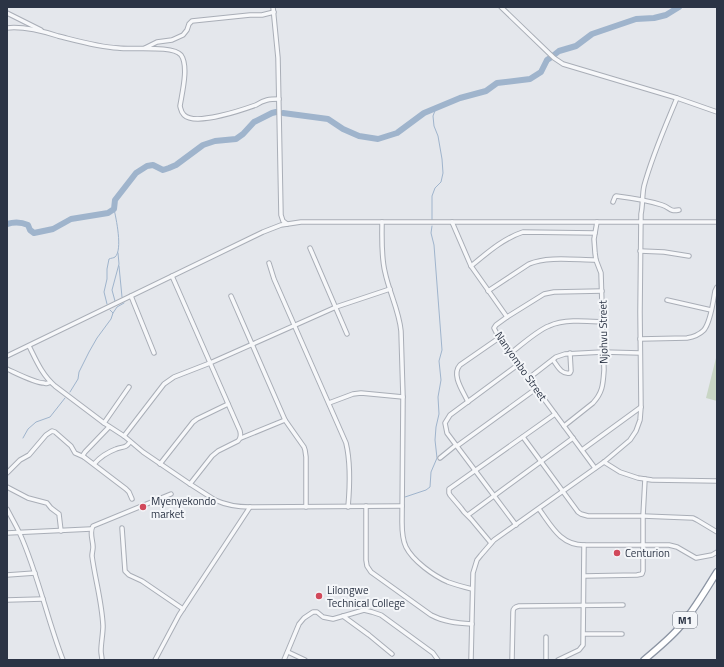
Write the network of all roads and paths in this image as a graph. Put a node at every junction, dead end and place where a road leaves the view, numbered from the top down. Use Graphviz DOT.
graph roads {
  1 [pos="273,7"];
  2 [pos="501,7"];
  3 [pos="274,12"];
  4 [pos="7,13"];
  5 [pos="7,28"];
  6 [pos="47,33"];
  7 [pos="145,48"];
  8 [pos="676,98"];
  9 [pos="280,99"];
  10 [pos="717,112"];
  11 [pos="642,200"];
  12 [pos="613,202"];
  13 [pos="679,210"];
  14 [pos="382,222"];
  15 [pos="452,222"];
  16 [pos="597,222"];
  17 [pos="641,222"];
  18 [pos="717,222"];
  19 [pos="287,224"];
  20 [pos="595,233"];
  21 [pos="310,248"];
  22 [pos="640,251"];
  23 [pos="689,256"];
  24 [pos="596,260"];
  25 [pos="269,263"];
  26 [pos="471,266"];
  27 [pos="172,276"];
  28 [pos="717,286"];
  29 [pos="390,289"];
  30 [pos="488,291"];
  31 [pos="602,292"];
  32 [pos="131,296"];
  33 [pos="231,296"];
  34 [pos="668,300"];
  35 [pos="336,307"];
  36 [pos="711,310"];
  37 [pos="507,317"];
  38 [pos="602,322"];
  39 [pos="294,326"];
  40 [pos="347,334"];
  41 [pos="499,338"];
  42 [pos="640,339"];
  43 [pos="252,344"];
  44 [pos="29,346"];
  45 [pos="603,352"];
  46 [pos="154,353"];
  47 [pos="511,353"];
  48 [pos="570,353"];
  49 [pos="640,353"];
  50 [pos="7,356"];
  51 [pos="553,360"];
  52 [pos="210,362"];
  53 [pos="518,364"];
  54 [pos="7,369"];
  55 [pos="529,378"];
  56 [pos="50,382"];
  57 [pos="129,388"];
  58 [pos="537,388"];
  59 [pos="403,397"];
  60 [pos="468,402"];
  61 [pos="329,403"];
  62 [pos="228,404"];
  63 [pos="641,407"];
  64 [pos="555,414"];
  65 [pos="285,420"];
  66 [pos="104,423"];
  67 [pos="564,426"];
  68 [pos="109,427"];
  69 [pos="124,436"];
  70 [pos="523,437"];
  71 [pos="241,438"];
  72 [pos="574,438"];
  73 [pos="130,442"];
  74 [pos="457,446"];
  75 [pos="582,450"];
  76 [pos="84,457"];
  77 [pos="440,458"];
  78 [pos="542,462"];
  79 [pos="604,462"];
  80 [pos="94,464"];
  81 [pos="160,464"];
  82 [pos="595,468"];
  83 [pos="475,471"];
  84 [pos="7,473"];
  85 [pos="645,479"];
  86 [pos="717,481"];
  87 [pos="190,484"];
  88 [pos="7,487"];
  89 [pos="562,491"];
  90 [pos="171,494"];
  91 [pos="494,496"];
  92 [pos="132,499"];
  93 [pos="366,506"];
  94 [pos="402,506"];
  95 [pos="250,507"];
  96 [pos="306,507"];
  97 [pos="348,507"];
  98 [pos="7,509"];
  99 [pos="539,509"];
  100 [pos="468,515"];
  101 [pos="643,516"];
  102 [pos="516,525"];
  103 [pos="122,528"];
  104 [pos="91,529"];
  105 [pos="61,531"];
  106 [pos="717,532"];
  107 [pos="7,533"];
  108 [pos="20,533"];
  109 [pos="491,543"];
  110 [pos="584,545"];
  111 [pos="644,545"];
  112 [pos="717,552"];
  113 [pos="717,572"];
  114 [pos="35,573"];
  115 [pos="7,575"];
  116 [pos="584,576"];
  117 [pos="472,589"];
  118 [pos="44,599"];
  119 [pos="7,600"];
  120 [pos="583,605"];
  121 [pos="623,605"];
  122 [pos="183,609"];
  123 [pos="343,616"];
  124 [pos="472,624"];
  125 [pos="584,634"];
  126 [pos="622,634"];
  127 [pos="546,636"];
  128 [pos="288,652"];
  129 [pos="392,654"];
  130 [pos="63,660"];
  131 [pos="102,660"];
  132 [pos="155,660"];
  133 [pos="284,660"];
  134 [pos="305,660"];
  135 [pos="438,660"];
  136 [pos="471,660"];
  137 [pos="512,660"];
  138 [pos="546,660"];
  139 [pos="558,660"];
  140 [pos="644,660"];
  1 -- 3 [label="street"];
  2 -- 8 [label="street"];
  3 -- 7 [label="street"];
  3 -- 9 [label="street"];
  4 -- 6 [label="street"];
  5 -- 6 [label="street"];
  6 -- 7 [label="street"];
  7 -- 9 [label="street"];
  8 -- 10 [label="street"];
  8 -- 11 [label="street"];
  9 -- 19 [label="street"];
  11 -- 12 [label="street"];
  11 -- 13 [label="street"];
  11 -- 17 [label="street"];
  14 -- 15 [label="street"];
  14 -- 19 [label="street"];
  14 -- 29 [label="street"];
  15 -- 16 [label="street"];
  15 -- 26 [label="street, Nanyombo Street"];
  16 -- 17 [label="street"];
  16 -- 20 [label="street, Njohvu Street"];
  17 -- 18 [label="street"];
  17 -- 22 [label="street"];
  19 -- 27 [label="street"];
  20 -- 24 [label="street, Njohvu Street"];
  20 -- 26 [label="street"];
  21 -- 35 [label="street"];
  22 -- 23 [label="street"];
  22 -- 42 [label="street"];
  24 -- 30 [label="street"];
  24 -- 31 [label="street, Njohvu Street"];
  25 -- 39 [label="street"];
  26 -- 30 [label="street, Nanyombo Street"];
  27 -- 32 [label="street"];
  27 -- 52 [label="street"];
  28 -- 36 [label="street"];
  29 -- 35 [label="street"];
  29 -- 59 [label="street"];
  30 -- 37 [label="street, Nanyombo Street"];
  31 -- 37 [label="street"];
  31 -- 38 [label="street, Njohvu Street"];
  32 -- 44 [label="street"];
  32 -- 46 [label="street"];
  33 -- 43 [label="street"];
  34 -- 36 [label="street"];
  35 -- 39 [label="street"];
  35 -- 40 [label="street"];
  36 -- 42 [label="street"];
  37 -- 41 [label="street, Nanyombo Street"];
  38 -- 45 [label="street, Njohvu Street"];
  38 -- 47 [label="street"];
  39 -- 43 [label="street"];
  39 -- 61 [label="street"];
  41 -- 47 [label="street, Nanyombo Street"];
  41 -- 60 [label="street"];
  42 -- 49 [label="street"];
  43 -- 52 [label="street"];
  43 -- 65 [label="street"];
  44 -- 50 [label="street"];
  44 -- 56 [label="street"];
  45 -- 48 [label="street"];
  45 -- 49 [label="street"];
  45 -- 67 [label="street, Njohvu Street"];
  47 -- 53 [label="street, Nanyombo Street"];
  48 -- 51 [label="street"];
  48 -- 51 [label="street"];
  49 -- 63 [label="street"];
  51 -- 55 [label="street"];
  52 -- 62 [label="street"];
  52 -- 69 [label="street"];
  53 -- 55 [label="street, Nanyombo Street"];
  53 -- 60 [label="street"];
  54 -- 56 [label="street"];
  55 -- 58 [label="street, Nanyombo Street"];
  56 -- 66 [label="street"];
  57 -- 66 [label="street"];
  58 -- 64 [label="street, Nanyombo Street"];
  58 -- 74 [label="street"];
  59 -- 61 [label="street"];
  59 -- 94 [label="street"];
  60 -- 74 [label="street"];
  61 -- 97 [label="street"];
  62 -- 71 [label="street"];
  62 -- 81 [label="street"];
  63 -- 75 [label="street"];
  63 -- 79 [label="street"];
  64 -- 67 [label="street, Nanyombo Street"];
  64 -- 70 [label="street"];
  65 -- 71 [label="street"];
  65 -- 96 [label="street"];
  66 -- 68 [label="street"];
  67 -- 72 [label="street, Nanyombo Street"];
  68 -- 69 [label="street"];
  68 -- 76 [label="street"];
  69 -- 73 [label="street"];
  70 -- 78 [label="street"];
  70 -- 83 [label="street"];
  71 -- 87 [label="street"];
  72 -- 75 [label="street, Nanyombo Street"];
  72 -- 78 [label="street"];
  73 -- 80 [label="street"];
  73 -- 81 [label="street"];
  74 -- 77 [label="street"];
  74 -- 83 [label="street"];
  75 -- 82 [label="street, Nanyombo Street"];
  76 -- 80 [label="street"];
  76 -- 84 [label="street"];
  78 -- 89 [label="street"];
  78 -- 91 [label="street"];
  79 -- 82 [label="street"];
  79 -- 85 [label="street"];
  80 -- 92 [label="street"];
  81 -- 87 [label="street"];
  82 -- 89 [label="street"];
  83 -- 91 [label="street"];
  83 -- 100 [label="street"];
  85 -- 86 [label="street"];
  85 -- 101 [label="street"];
  87 -- 95 [label="street"];
  88 -- 105 [label="street"];
  89 -- 99 [label="street"];
  89 -- 101 [label="street"];
  90 -- 104 [label="street"];
  91 -- 100 [label="street"];
  91 -- 102 [label="street"];
  93 -- 94 [label="street"];
  93 -- 97 [label="street"];
  93 -- 124 [label="street"];
  94 -- 117 [label="street"];
  95 -- 96 [label="street"];
  95 -- 122 [label="street"];
  96 -- 97 [label="street"];
  98 -- 108 [label="street"];
  99 -- 102 [label="street"];
  99 -- 110 [label="street"];
  100 -- 109 [label="street"];
  101 -- 106 [label="street"];
  101 -- 111 [label="street"];
  102 -- 109 [label="street"];
  103 -- 122 [label="street"];
  104 -- 105 [label="street"];
  104 -- 131 [label="street"];
  105 -- 108 [label="street"];
  107 -- 108 [label="street"];
  108 -- 114 [label="street"];
  109 -- 117 [label="street"];
  110 -- 111 [label="street"];
  110 -- 116 [label="street"];
  111 -- 112 [label="street"];
  111 -- 116 [label="street"];
  113 -- 140 [label="highway, M1"];
  114 -- 115 [label="street"];
  114 -- 118 [label="street"];
  116 -- 120 [label="street"];
  117 -- 124 [label="street"];
  118 -- 119 [label="street"];
  118 -- 130 [label="street"];
  120 -- 121 [label="street"];
  120 -- 125 [label="street"];
  120 -- 137 [label="street"];
  122 -- 132 [label="street"];
  123 -- 128 [label="street"];
  123 -- 129 [label="street"];
  123 -- 135 [label="street"];
  124 -- 136 [label="street"];
  125 -- 126 [label="street"];
  125 -- 139 [label="street"];
  127 -- 138 [label="street"];
  128 -- 133 [label="street"];
  128 -- 134 [label="street"];
}
